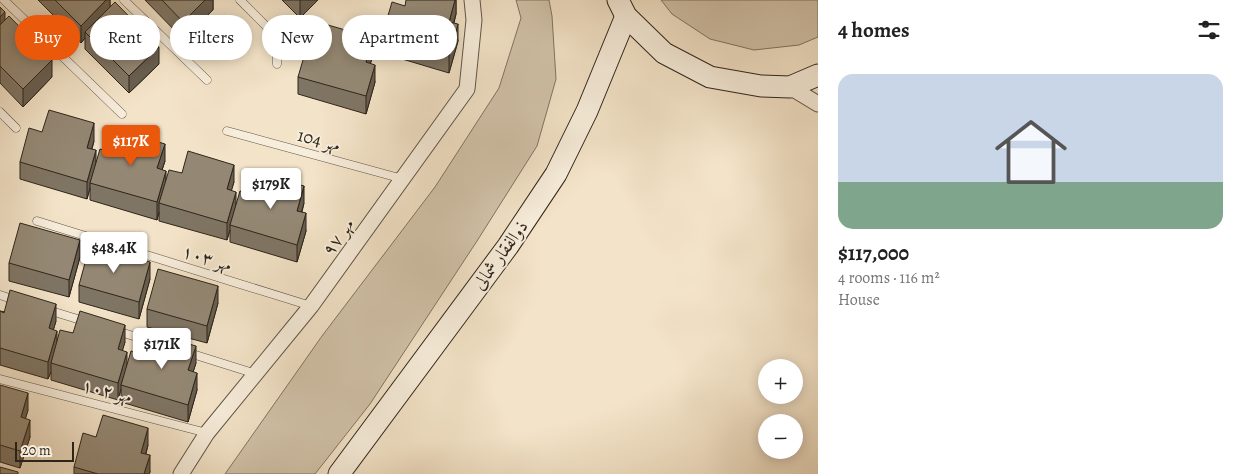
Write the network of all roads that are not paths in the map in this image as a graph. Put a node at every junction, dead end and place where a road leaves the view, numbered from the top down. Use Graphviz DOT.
graph roads {
  1 [pos="4,0"];
  2 [pos="124,0"];
  3 [pos="240,0"];
  4 [pos="472,0"];
  5 [pos="622,8"];
  6 [pos="277,64"];
  7 [pos="818,75"];
  8 [pos="208,80"];
  9 [pos="790,87"];
  10 [pos="818,88"];
  11 [pos="818,104"];
  12 [pos="0,112"];
  13 [pos="122,114"];
  14 [pos="16,128"];
  15 [pos="227,131"];
  16 [pos="403,179"];
  17 [pos="37,221"];
  18 [pos="0,296"];
  19 [pos="28,304"];
  20 [pos="311,306"];
  21 [pos="38,307"];
  22 [pos="95,324"];
  23 [pos="104,327"];
  24 [pos="161,345"];
  25 [pos="180,350"];
  26 [pos="256,374"];
  27 [pos="0,380"];
  28 [pos="207,432"];
  29 [pos="181,474"];
  30 [pos="339,474"];
  1 -- 13 [label="lane"];
  2 -- 8 [label="lane"];
  3 -- 6 [label="lane"];
  4 -- 16 [label="street, مهر ۹۷"];
  5 -- 9 [label="street"];
  5 -- 30 [label="street, ذوالفقار شمالی"];
  7 -- 9 [label="street"];
  9 -- 10 [label="street"];
  9 -- 11 [label="street"];
  12 -- 14 [label="lane"];
  15 -- 16 [label="lane, مهر 104"];
  16 -- 20 [label="street, مهر ۹۷"];
  17 -- 20 [label="lane, مهر ۱۰۳"];
  18 -- 19 [label="lane"];
  20 -- 26 [label="street, مهر ۹۷"];
  21 -- 22 [label="lane"];
  23 -- 24 [label="lane"];
  25 -- 26 [label="lane"];
  26 -- 28 [label="street, مهر ۹۷"];
  27 -- 28 [label="lane, مهر ۱۰۲"];
  28 -- 29 [label="street, مهر ۹۷"];
}
